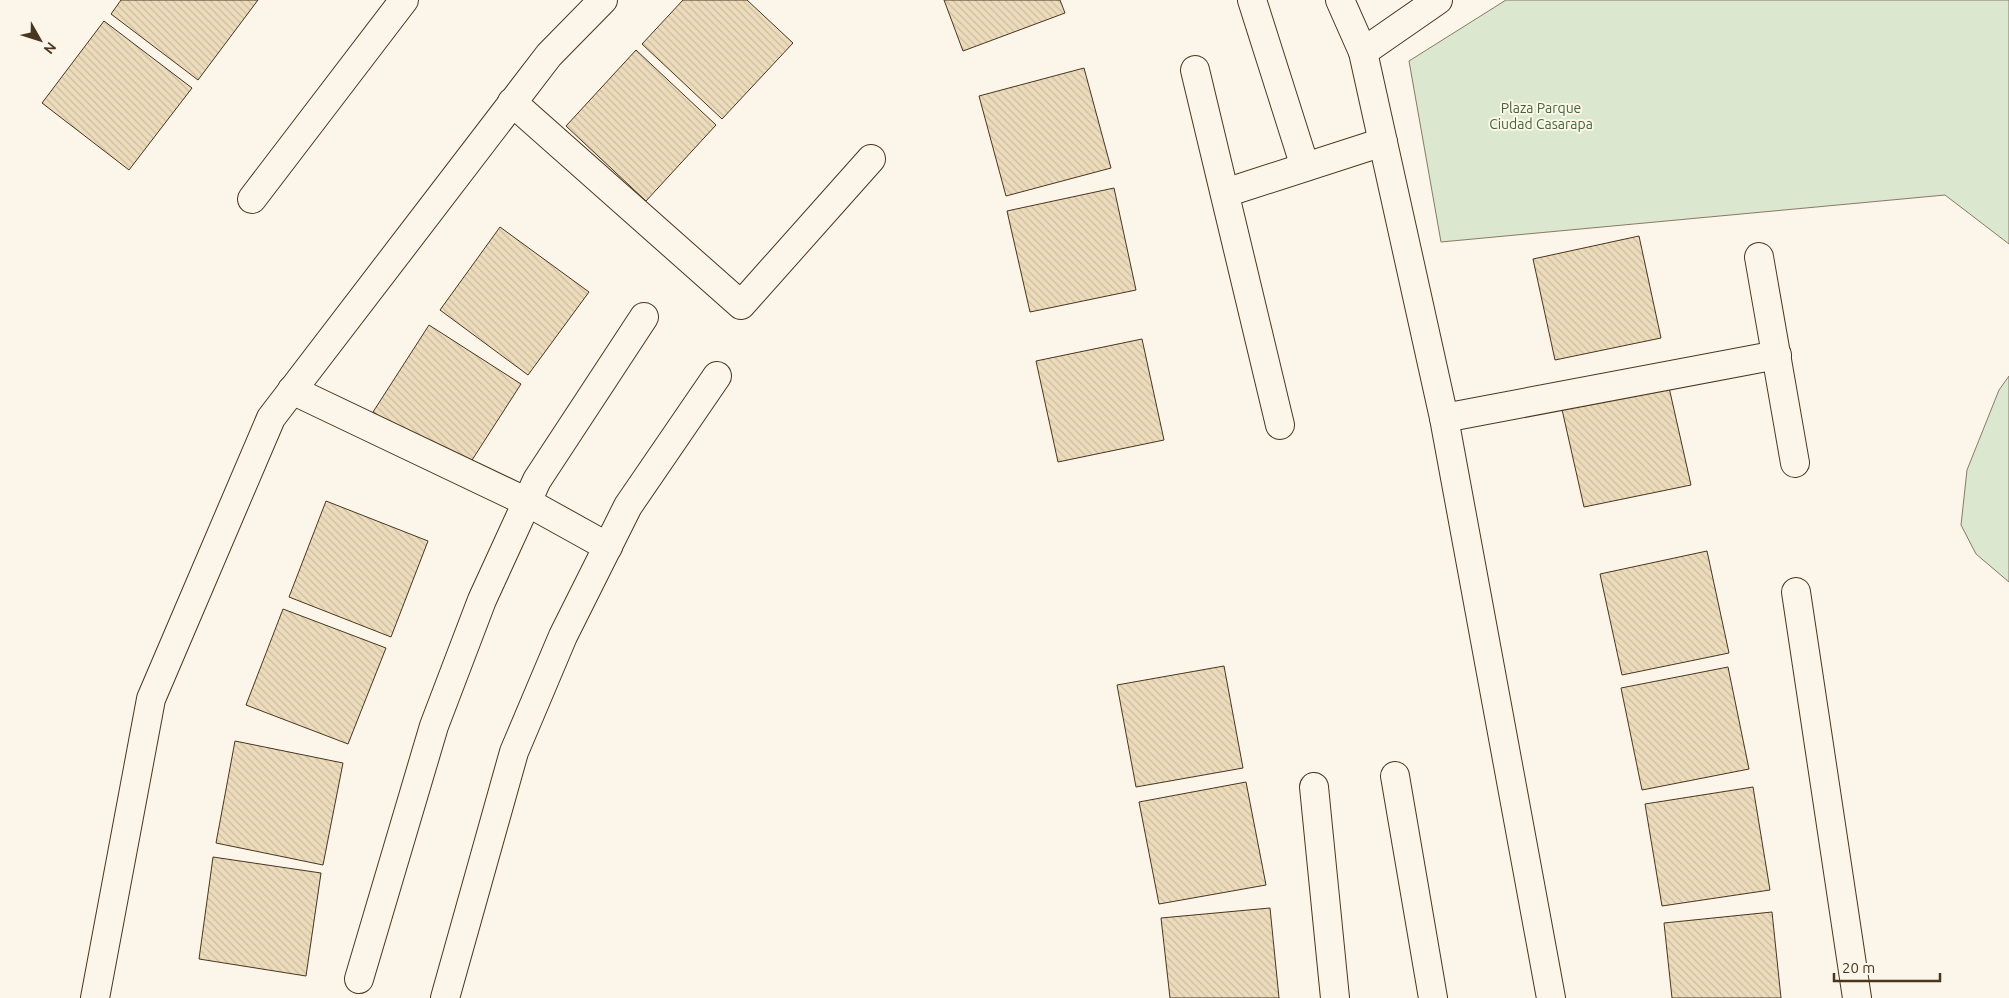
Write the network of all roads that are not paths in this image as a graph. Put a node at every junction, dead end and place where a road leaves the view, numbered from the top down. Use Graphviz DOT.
graph roads {
  1 [pos="404,0"];
  2 [pos="603,0"];
  3 [pos="1252,0"];
  4 [pos="1340,0"];
  5 [pos="1438,0"];
  6 [pos="1363,52"];
  7 [pos="1195,70"];
  8 [pos="512,102"];
  9 [pos="1383,142"];
  10 [pos="871,159"];
  11 [pos="1305,167"];
  12 [pos="1225,193"];
  13 [pos="252,199"];
  14 [pos="1759,257"];
  15 [pos="644,318"];
  16 [pos="1776,355"];
  17 [pos="717,376"];
  18 [pos="292,390"];
  19 [pos="1444,418"];
  20 [pos="1280,425"];
  21 [pos="1795,462"];
  22 [pos="527,502"];
  23 [pos="608,547"];
  24 [pos="1796,592"];
  25 [pos="1395,776"];
  26 [pos="1314,787"];
  27 [pos="359,979"];
  28 [pos="95,998"];
  29 [pos="445,998"];
  30 [pos="1335,998"];
  31 [pos="1433,998"];
  32 [pos="1551,998"];
  33 [pos="1857,998"];
  1 -- 13 [label="street"];
  2 -- 8 [label="street"];
  3 -- 11 [label="street"];
  4 -- 6 [label="street"];
  5 -- 6 [label="street"];
  6 -- 9 [label="street"];
  7 -- 12 [label="street"];
  8 -- 10 [label="street"];
  8 -- 18 [label="street"];
  9 -- 11 [label="street"];
  9 -- 19 [label="street"];
  11 -- 12 [label="street"];
  12 -- 20 [label="street"];
  14 -- 16 [label="street"];
  15 -- 22 [label="street"];
  16 -- 19 [label="street"];
  16 -- 21 [label="street"];
  17 -- 23 [label="street"];
  18 -- 22 [label="street"];
  18 -- 28 [label="street"];
  19 -- 32 [label="street"];
  22 -- 23 [label="street"];
  22 -- 27 [label="street"];
  23 -- 29 [label="street"];
  24 -- 33 [label="street"];
  25 -- 31 [label="street"];
  26 -- 30 [label="street"];
}
